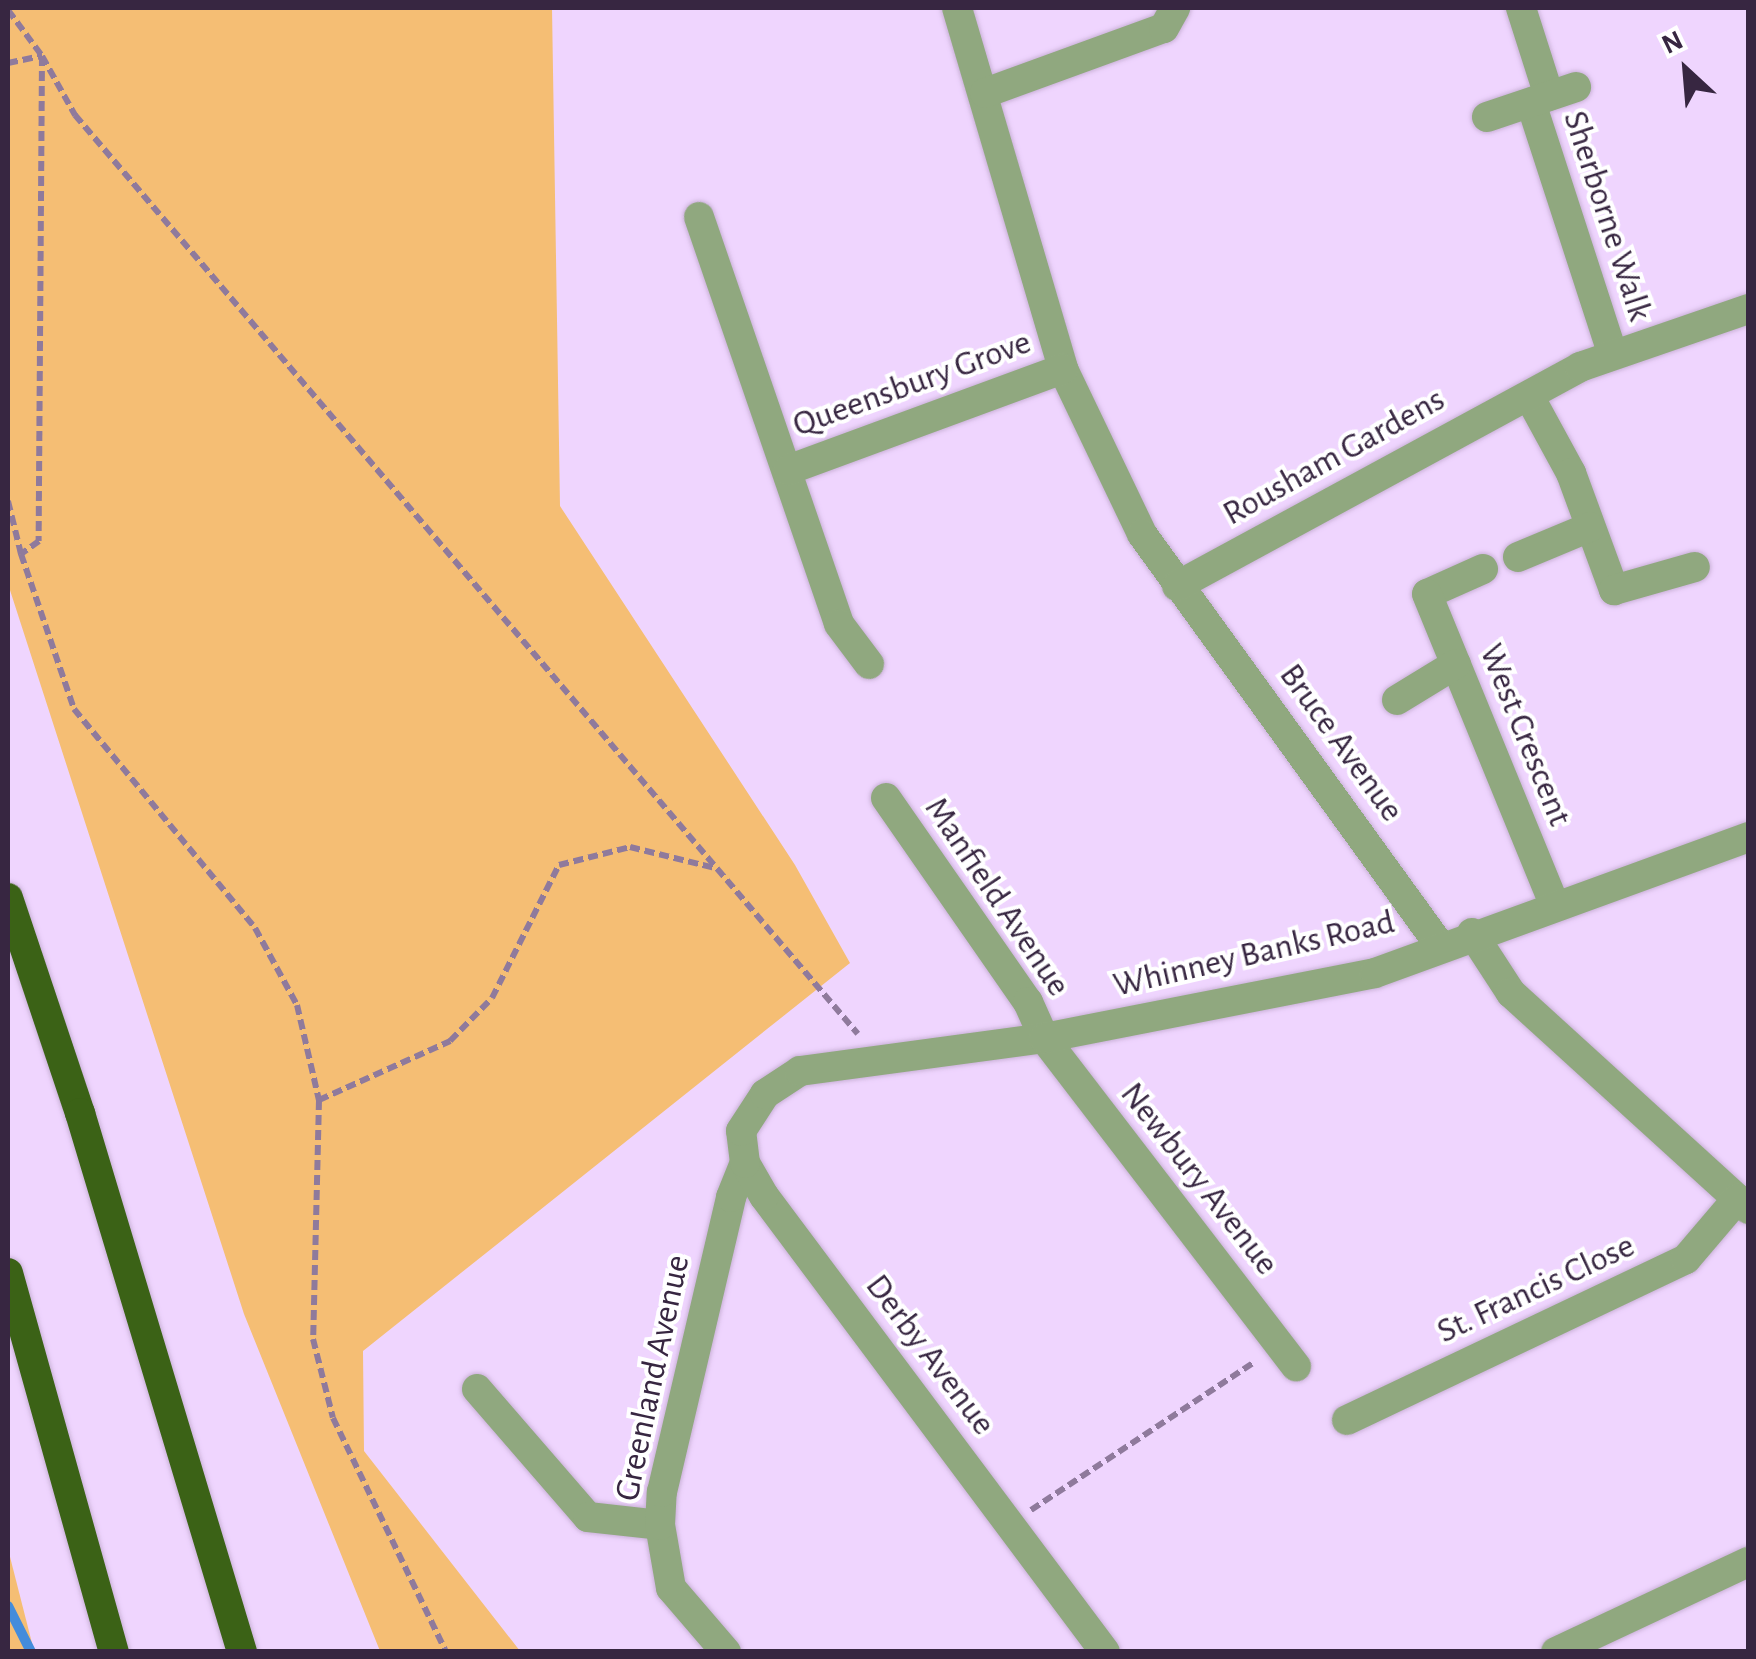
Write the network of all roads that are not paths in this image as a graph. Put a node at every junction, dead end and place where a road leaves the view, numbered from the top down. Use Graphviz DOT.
graph roads {
  1 [pos="957,8"];
  2 [pos="1175,8"];
  3 [pos="1520,8"];
  4 [pos="985,92"];
  5 [pos="1552,95"];
  6 [pos="1487,117"];
  7 [pos="699,217"];
  8 [pos="1748,309"];
  9 [pos="1612,353"];
  10 [pos="1063,369"];
  11 [pos="1529,396"];
  12 [pos="788,470"];
  13 [pos="1590,527"];
  14 [pos="1518,557"];
  15 [pos="1695,567"];
  16 [pos="1483,569"];
  17 [pos="1177,586"];
  18 [pos="870,664"];
  19 [pos="1456,664"];
  20 [pos="1397,700"];
  21 [pos="886,798"];
  22 [pos="1748,837"];
  23 [pos="8,898"];
  24 [pos="1554,904"];
  25 [pos="1472,933"];
  26 [pos="1441,946"];
  27 [pos="1044,1038"];
  28 [pos="745,1163"];
  29 [pos="1743,1204"];
  30 [pos="8,1274"];
  31 [pos="1288,1356"];
  32 [pos="477,1389"];
  33 [pos="1347,1420"];
  34 [pos="660,1524"];
  35 [pos="1748,1562"];
  36 [pos="114,1652"];
  37 [pos="242,1652"];
  38 [pos="726,1652"];
  39 [pos="1105,1652"];
  40 [pos="1556,1652"];
  1 -- 4 [label="street, Bruce Avenue"];
  2 -- 4 [label="street"];
  3 -- 5 [label="street, Sherborne Walk"];
  4 -- 10 [label="street, Bruce Avenue"];
  5 -- 6 [label="street"];
  5 -- 9 [label="street, Sherborne Walk"];
  7 -- 12 [label="street, Queensbury Grove"];
  8 -- 9 [label="street, Rousham Gardens"];
  9 -- 11 [label="street, Rousham Gardens"];
  10 -- 12 [label="street, Queensbury Grove"];
  10 -- 17 [label="street, Bruce Avenue"];
  11 -- 13 [label="street"];
  11 -- 17 [label="street, Rousham Gardens"];
  12 -- 18 [label="street, Queensbury Grove"];
  13 -- 14 [label="street"];
  13 -- 15 [label="street"];
  16 -- 19 [label="street, West Crescent"];
  17 -- 26 [label="street, Bruce Avenue"];
  19 -- 20 [label="street"];
  19 -- 24 [label="street, West Crescent"];
  21 -- 27 [label="street, Manfield Avenue"];
  22 -- 24 [label="street, Whinney Banks Road"];
  23 -- 37 [label="highway"];
  24 -- 25 [label="street, Whinney Banks Road"];
  25 -- 26 [label="street, Whinney Banks Road"];
  25 -- 29 [label="street"];
  26 -- 27 [label="street, Whinney Banks Road"];
  27 -- 28 [label="street, Whinney Banks Road"];
  27 -- 31 [label="street, Newbury Avenue"];
  28 -- 34 [label="street, Greenland Avenue"];
  28 -- 39 [label="street, Derby Avenue"];
  29 -- 33 [label="street, St. Francis Close"];
  30 -- 36 [label="highway"];
  32 -- 34 [label="street"];
  34 -- 38 [label="street, Greenland Avenue"];
  35 -- 40 [label="street"];
}
